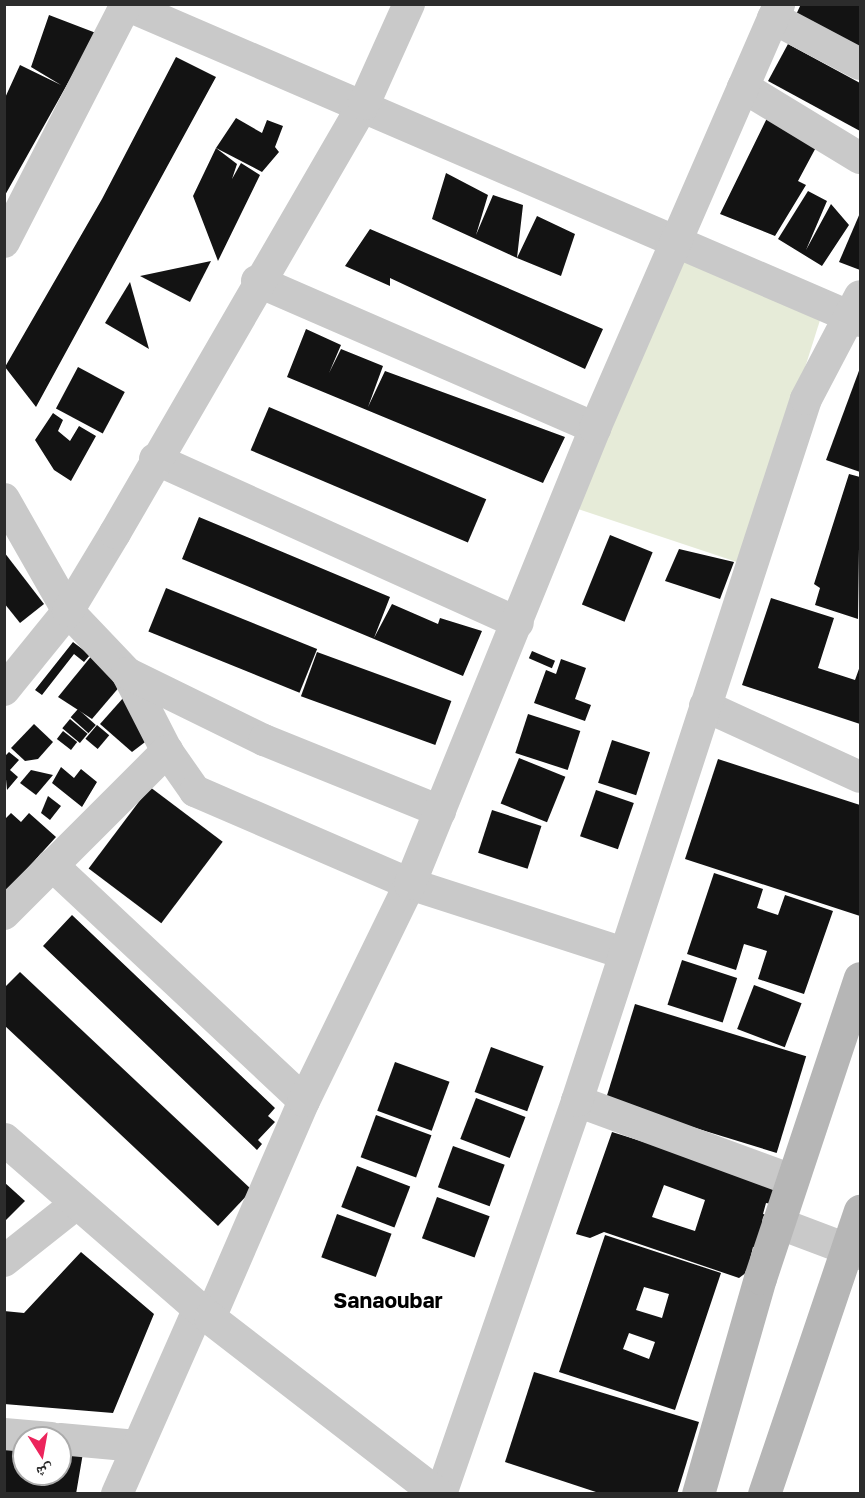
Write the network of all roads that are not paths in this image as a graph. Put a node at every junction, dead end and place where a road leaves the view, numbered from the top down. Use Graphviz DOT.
graph roads {
  1 [pos="409,4"];
  2 [pos="125,5"];
  3 [pos="776,11"];
  4 [pos="861,64"];
  5 [pos="742,87"];
  6 [pos="364,104"];
  7 [pos="861,158"];
  8 [pos="674,239"];
  9 [pos="4,242"];
  10 [pos="257,281"];
  11 [pos="857,311"];
  12 [pos="595,428"];
  13 [pos="155,459"];
  14 [pos="4,499"];
  15 [pos="68,611"];
  16 [pos="518,623"];
  17 [pos="127,673"];
  18 [pos="4,690"];
  19 [pos="705,706"];
  20 [pos="167,751"];
  21 [pos="861,777"];
  22 [pos="440,811"];
  23 [pos="52,866"];
  24 [pos="410,884"];
  25 [pos="4,914"];
  26 [pos="624,953"];
  27 [pos="861,978"];
  28 [pos="304,1101"];
  29 [pos="577,1101"];
  30 [pos="4,1138"];
  31 [pos="792,1180"];
  32 [pos="76,1204"];
  33 [pos="861,1211"];
  34 [pos="778,1223"];
  35 [pos="854,1251"];
  36 [pos="4,1261"];
  37 [pos="205,1313"];
  38 [pos="72,1440"];
  39 [pos="137,1446"];
  40 [pos="117,1494"];
  41 [pos="439,1494"];
  42 [pos="698,1494"];
  43 [pos="764,1494"];
  1 -- 6 [label="street"];
  2 -- 6 [label="street"];
  2 -- 9 [label="street"];
  3 -- 4 [label="street"];
  3 -- 5 [label="street"];
  5 -- 7 [label="street"];
  5 -- 8 [label="street"];
  6 -- 8 [label="street"];
  6 -- 10 [label="street"];
  8 -- 11 [label="street"];
  8 -- 12 [label="street"];
  10 -- 12 [label="street"];
  10 -- 13 [label="street"];
  11 -- 19 [label="street"];
  12 -- 16 [label="street"];
  13 -- 15 [label="street"];
  13 -- 16 [label="street"];
  14 -- 15 [label="street"];
  15 -- 17 [label="street"];
  15 -- 18 [label="street"];
  16 -- 22 [label="street"];
  17 -- 20 [label="street"];
  17 -- 22 [label="street"];
  19 -- 21 [label="street"];
  19 -- 26 [label="street"];
  20 -- 23 [label="street"];
  20 -- 24 [label="street"];
  22 -- 24 [label="street"];
  23 -- 25 [label="street"];
  23 -- 28 [label="street"];
  24 -- 26 [label="street"];
  24 -- 28 [label="street"];
  26 -- 29 [label="street"];
  27 -- 31 [label="main road"];
  28 -- 37 [label="street"];
  29 -- 31 [label="street"];
  29 -- 41 [label="street"];
  30 -- 32 [label="street"];
  31 -- 34 [label="main road"];
  32 -- 36 [label="street"];
  32 -- 37 [label="street"];
  33 -- 35 [label="main road"];
  34 -- 35 [label="street"];
  34 -- 42 [label="main road"];
  35 -- 43 [label="main road"];
  37 -- 39 [label="street"];
  37 -- 41 [label="street"];
  38 -- 39 [label="street"];
  39 -- 40 [label="street"];
}
